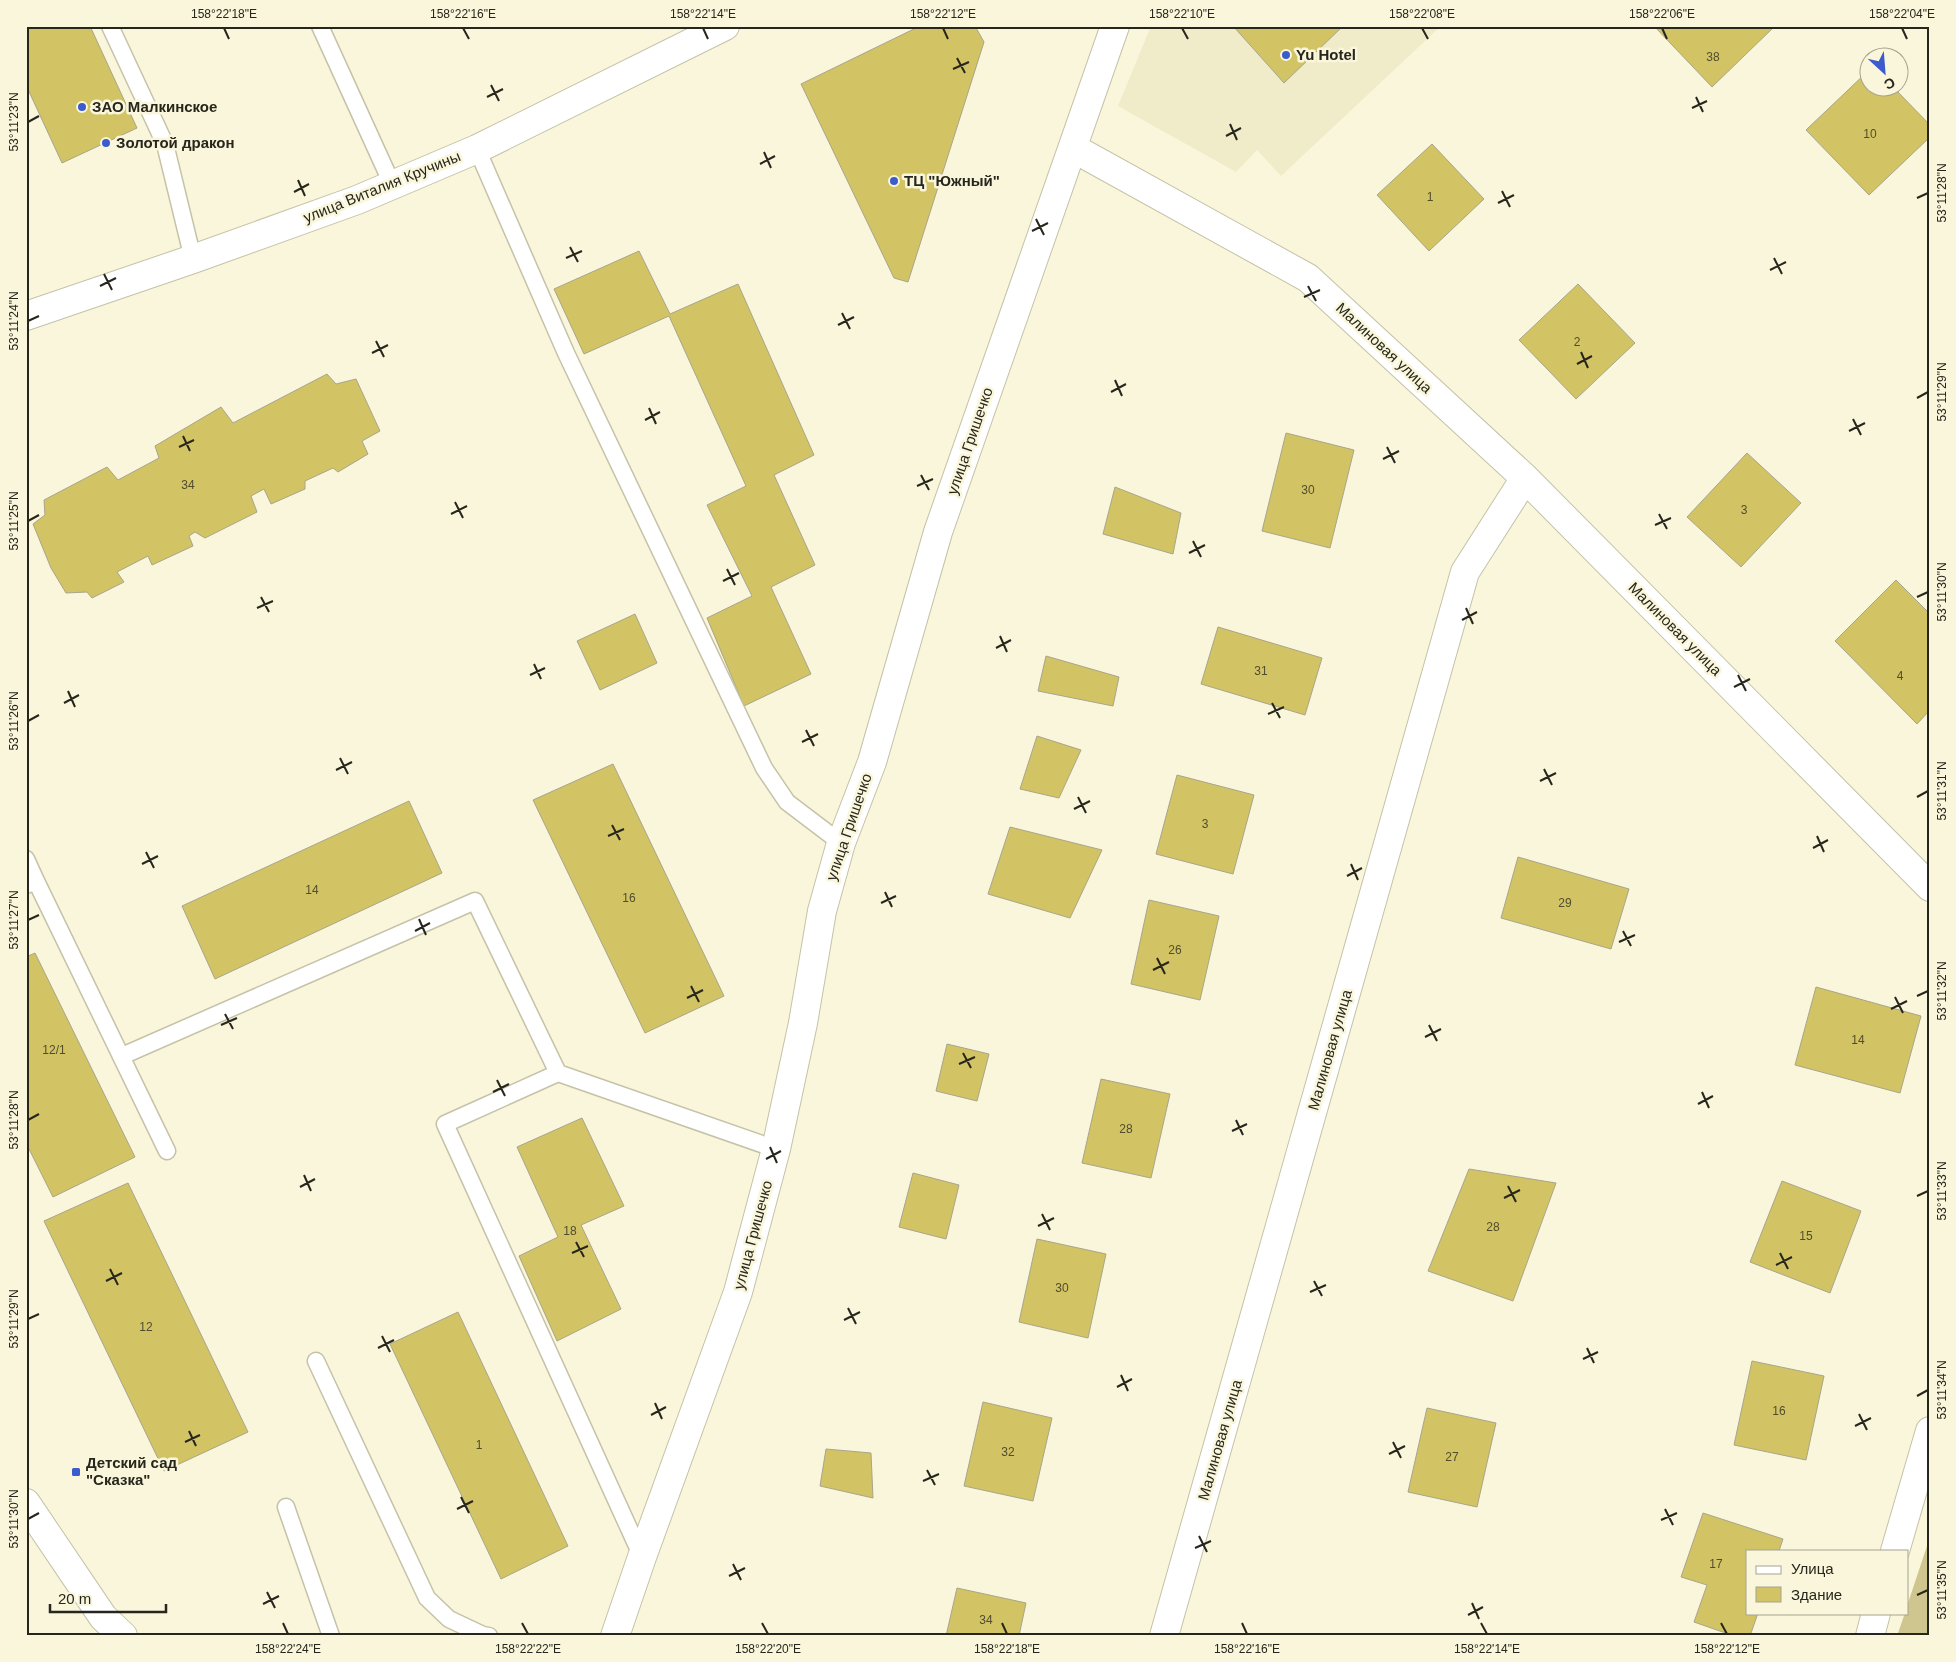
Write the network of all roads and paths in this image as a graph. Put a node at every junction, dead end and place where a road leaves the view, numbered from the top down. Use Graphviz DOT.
graph roads {
  1 [pos="110,26"];
  2 [pos="320,26"];
  3 [pos="725,26"];
  4 [pos="1114,26"];
  5 [pos="1073,148"];
  6 [pos="477,149"];
  7 [pos="392,184"];
  8 [pos="194,259"];
  9 [pos="26,316"];
  10 [pos="1525,478"];
  11 [pos="841,843"];
  12 [pos="26,859"];
  13 [pos="31,883"];
  14 [pos="1930,887"];
  15 [pos="122,1056"];
  16 [pos="558,1073"];
  17 [pos="776,1149"];
  18 [pos="167,1151"];
  19 [pos="316,1361"];
  20 [pos="1930,1431"];
  21 [pos="26,1503"];
  22 [pos="286,1507"];
  23 [pos="1895,1550"];
  24 [pos="642,1557"];
  25 [pos="1876,1614"];
  26 [pos="123,1636"];
  27 [pos="331,1636"];
  28 [pos="490,1636"];
  29 [pos="615,1636"];
  30 [pos="1164,1636"];
  31 [pos="1870,1636"];
  1 -- 8 [label="lane"];
  2 -- 7 [label="lane"];
  3 -- 6 [label="street, улица Виталия Кручины"];
  4 -- 5 [label="street, улица Гришечко"];
  5 -- 10 [label="street, Малиновая улица"];
  5 -- 11 [label="street, улица Гришечко"];
  6 -- 7 [label="street, улица Виталия Кручины"];
  6 -- 11 [label="lane"];
  7 -- 8 [label="street, улица Виталия Кручины"];
  8 -- 9 [label="street, улица Виталия Кручины"];
  10 -- 14 [label="street, Малиновая улица"];
  10 -- 30 [label="street, Малиновая улица"];
  11 -- 17 [label="street, улица Гришечко"];
  12 -- 13 [label="lane"];
  13 -- 15 [label="lane"];
  15 -- 16 [label="lane"];
  15 -- 18 [label="lane"];
  16 -- 17 [label="lane"];
  16 -- 24 [label="lane"];
  17 -- 24 [label="street, улица Гришечко"];
  19 -- 28 [label="lane"];
  20 -- 23 [label="street"];
  21 -- 26 [label="street"];
  22 -- 27 [label="lane"];
  24 -- 29 [label="street, улица Гришечко"];
  25 -- 31 [label="street"];
}
